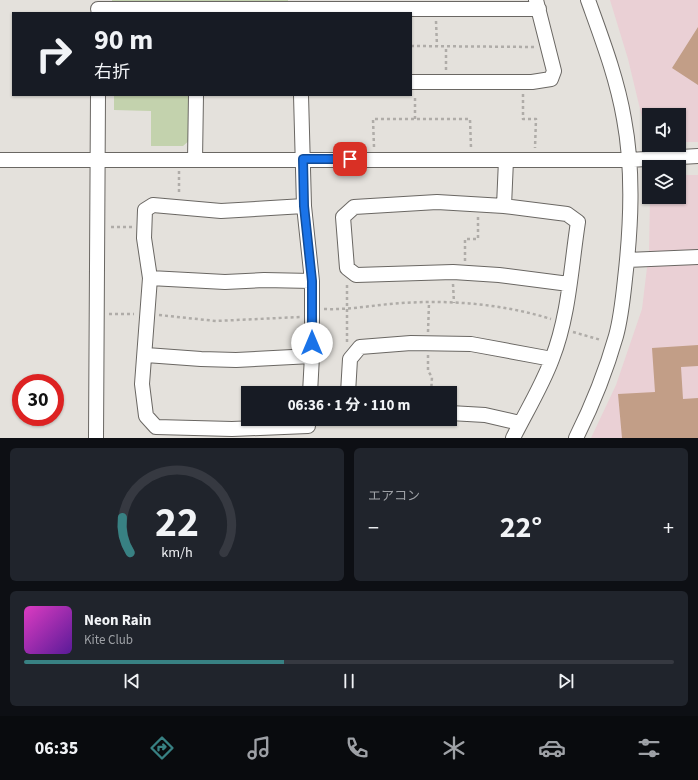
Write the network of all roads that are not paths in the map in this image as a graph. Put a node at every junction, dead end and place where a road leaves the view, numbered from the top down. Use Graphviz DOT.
graph roads {
  1 [pos="588,0"];
  2 [pos="538,5"];
  3 [pos="98,7"];
  4 [pos="195,12"];
  5 [pos="300,12"];
  6 [pos="413,82"];
  7 [pos="98,96"];
  8 [pos="196,96"];
  9 [pos="301,96"];
  10 [pos="698,156"];
  11 [pos="303,159"];
  12 [pos="0,160"];
  13 [pos="98,160"];
  14 [pos="195,160"];
  15 [pos="506,160"];
  16 [pos="629,160"];
  17 [pos="304,206"];
  18 [pos="504,206"];
  19 [pos="698,257"];
  20 [pos="627,260"];
  21 [pos="150,278"];
  22 [pos="312,281"];
  23 [pos="569,284"];
  24 [pos="146,355"];
  25 [pos="312,356"];
  26 [pos="552,360"];
  27 [pos="310,386"];
  28 [pos="348,386"];
  29 [pos="457,413"];
  30 [pos="520,423"];
  31 [pos="308,428"];
  32 [pos="96,438"];
  33 [pos="512,438"];
  34 [pos="576,438"];
  1 -- 16 [label="street"];
  2 -- 5 [label="street"];
  2 -- 6 [label="street"];
  3 -- 4 [label="street"];
  4 -- 5 [label="street"];
  7 -- 13 [label="street"];
  8 -- 14 [label="street"];
  9 -- 11 [label="street"];
  10 -- 16 [label="street"];
  11 -- 14 [label="street"];
  11 -- 15 [label="street"];
  11 -- 17 [label="street"];
  12 -- 13 [label="street"];
  13 -- 14 [label="street"];
  13 -- 32 [label="street"];
  15 -- 16 [label="street"];
  15 -- 18 [label="street"];
  16 -- 20 [label="street"];
  17 -- 21 [label="street"];
  17 -- 22 [label="street"];
  18 -- 23 [label="street"];
  18 -- 23 [label="street"];
  19 -- 20 [label="street"];
  20 -- 34 [label="street"];
  21 -- 22 [label="street"];
  21 -- 24 [label="street"];
  22 -- 25 [label="street"];
  23 -- 26 [label="street"];
  24 -- 25 [label="street"];
  24 -- 31 [label="street"];
  25 -- 27 [label="street"];
  26 -- 28 [label="street"];
  26 -- 30 [label="street"];
  29 -- 30 [label="street"];
  30 -- 33 [label="street"];
}
